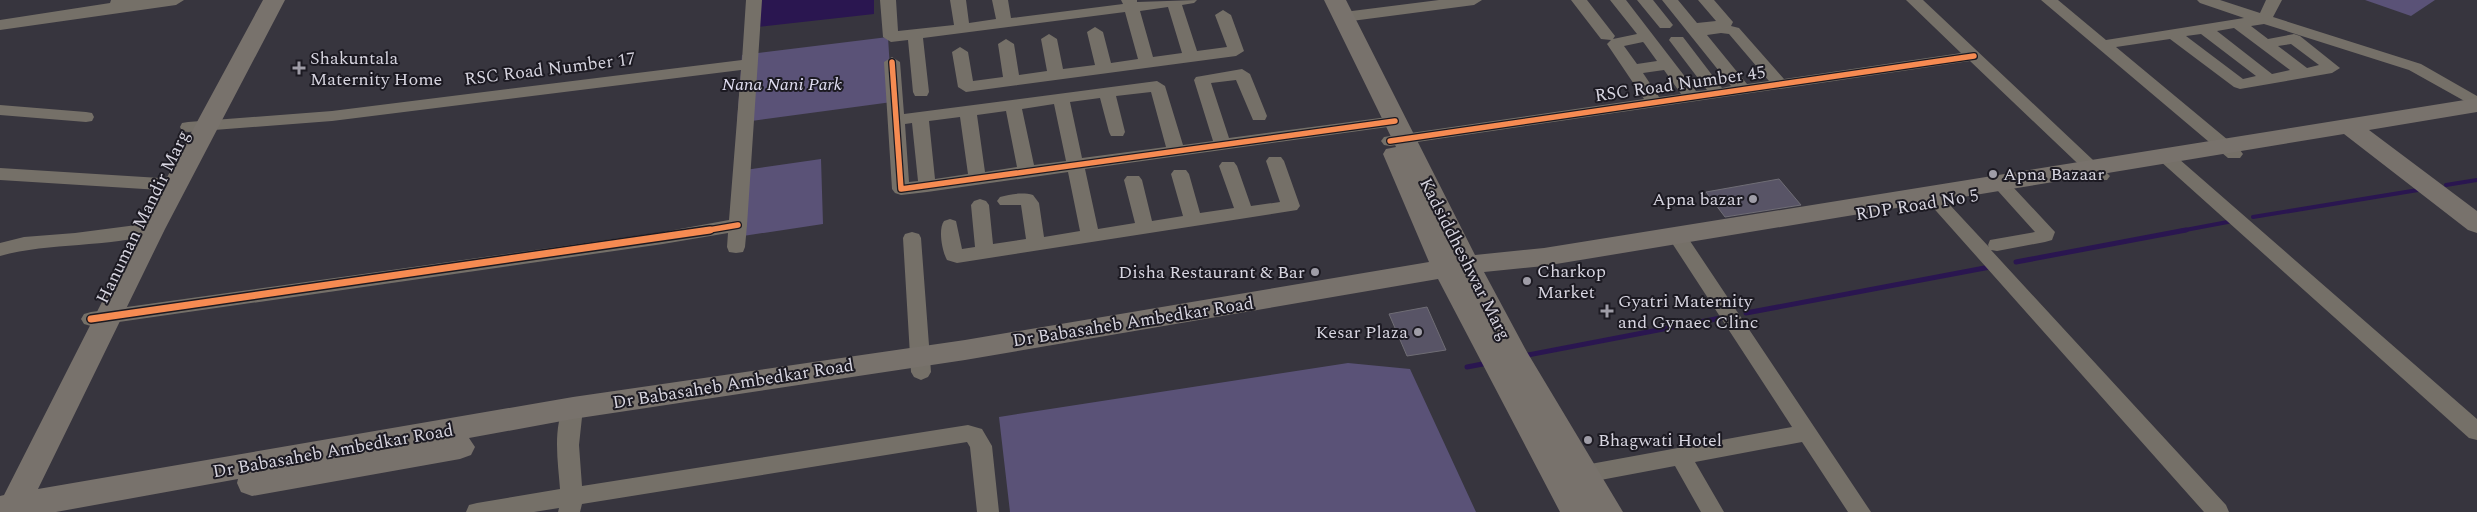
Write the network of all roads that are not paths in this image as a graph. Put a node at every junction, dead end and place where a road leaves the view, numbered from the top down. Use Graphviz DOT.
graph roads {
  1 [pos="176,0"];
  2 [pos="259,0"];
  3 [pos="274,0"];
  4 [pos="754,0"];
  5 [pos="888,0"];
  6 [pos="958,0"];
  7 [pos="1000,0"];
  8 [pos="1043,0"];
  9 [pos="1321,0"];
  10 [pos="1474,0"];
  11 [pos="1579,0"];
  12 [pos="1645,0"];
  13 [pos="1697,0"];
  14 [pos="1706,0"];
  15 [pos="1914,0"];
  16 [pos="2049,0"];
  17 [pos="2205,0"];
  18 [pos="2274,0"];
  19 [pos="1179,1"];
  20 [pos="1672,2"];
  21 [pos="117,3"];
  22 [pos="1130,4"];
  23 [pos="2229,4"];
  24 [pos="1622,5"];
  25 [pos="1088,6"];
  26 [pos="1340,8"];
  27 [pos="1222,15"];
  28 [pos="1591,15"];
  29 [pos="1047,18"];
  30 [pos="2264,19"];
  31 [pos="1004,23"];
  32 [pos="2237,23"];
  33 [pos="0,25"];
  34 [pos="1664,25"];
  35 [pos="962,28"];
  36 [pos="2204,28"];
  37 [pos="1095,32"];
  38 [pos="1644,32"];
  39 [pos="2172,33"];
  40 [pos="915,34"];
  41 [pos="1607,36"];
  42 [pos="1049,39"];
  43 [pos="1677,40"];
  44 [pos="1006,44"];
  45 [pos="2265,44"];
  46 [pos="2102,45"];
  47 [pos="960,52"];
  48 [pos="1753,54"];
  49 [pos="1974,56"];
  50 [pos="1191,57"];
  51 [pos="1717,58"];
  52 [pos="892,62"];
  53 [pos="1147,63"];
  54 [pos="750,64"];
  55 [pos="1668,64"];
  56 [pos="1104,68"];
  57 [pos="1632,70"];
  58 [pos="2304,73"];
  59 [pos="1056,74"];
  60 [pos="2269,79"];
  61 [pos="1012,80"];
  62 [pos="1780,84"];
  63 [pos="1743,90"];
  64 [pos="921,92"];
  65 [pos="1107,93"];
  66 [pos="1718,93"];
  67 [pos="1692,97"];
  68 [pos="1061,98"];
  69 [pos="1654,102"];
  70 [pos="2477,104"];
  71 [pos="1013,105"];
  72 [pos="0,110"];
  73 [pos="968,111"];
  74 [pos="1259,116"];
  75 [pos="86,117"];
  76 [pos="920,117"];
  77 [pos="2477,117"];
  78 [pos="896,120"];
  79 [pos="197,127"];
  80 [pos="2362,129"];
  81 [pos="1393,131"];
  82 [pos="1117,132"];
  83 [pos="1223,144"];
  84 [pos="1176,151"];
  85 [pos="2229,151"];
  86 [pos="2169,159"];
  87 [pos="1275,161"];
  88 [pos="1076,165"];
  89 [pos="1228,166"];
  90 [pos="1026,171"];
  91 [pos="2097,172"];
  92 [pos="0,174"];
  93 [pos="1180,174"];
  94 [pos="977,179"];
  95 [pos="1133,180"];
  96 [pos="169,182"];
  97 [pos="927,186"];
  98 [pos="2007,190"];
  99 [pos="1934,198"];
  100 [pos="1006,202"];
  101 [pos="980,205"];
  102 [pos="2477,210"];
  103 [pos="1244,212"];
  104 [pos="1193,220"];
  105 [pos="2477,224"];
  106 [pos="738,225"];
  107 [pos="950,225"];
  108 [pos="1145,227"];
  109 [pos="144,230"];
  110 [pos="1090,235"];
  111 [pos="912,238"];
  112 [pos="1036,243"];
  113 [pos="1682,243"];
  114 [pos="1997,245"];
  115 [pos="736,247"];
  116 [pos="0,250"];
  117 [pos="985,252"];
  118 [pos="1460,275"];
  119 [pos="101,318"];
  120 [pos="920,364"];
  121 [pos="572,417"];
  122 [pos="2477,432"];
  123 [pos="1808,434"];
  124 [pos="427,445"];
  125 [pos="1681,456"];
  126 [pos="1572,476"];
  127 [pos="570,504"];
  128 [pos="6,507"];
  129 [pos="78,512"];
  130 [pos="477,512"];
  131 [pos="988,512"];
  132 [pos="1576,512"];
  133 [pos="1607,512"];
  134 [pos="1713,512"];
  135 [pos="1860,512"];
  136 [pos="2218,512"];
  1 -- 21 [label="street"];
  2 -- 79 [label="main road"];
  3 -- 79 [label="main road, Hanuman Mandir Marg"];
  4 -- 54 [label="street"];
  5 -- 40 [label="street"];
  6 -- 35 [label="street"];
  7 -- 31 [label="street"];
  8 -- 29 [label="street"];
  9 -- 81 [label="main road, Kadsiddheshwar Marg"];
  10 -- 26 [label="street"];
  11 -- 28 [label="street"];
  12 -- 34 [label="street"];
  13 -- 20 [label="street"];
  14 -- 20 [label="street"];
  15 -- 49 [label="street"];
  16 -- 46 [label="street"];
  17 -- 23 [label="street"];
  18 -- 30 [label="street"];
  19 -- 22 [label="street"];
  19 -- 50 [label="street"];
  21 -- 33 [label="street"];
  22 -- 25 [label="street"];
  22 -- 53 [label="street"];
  23 -- 30 [label="street"];
  24 -- 28 [label="street"];
  24 -- 38 [label="street"];
  25 -- 29 [label="street"];
  26 -- 81 [label="main road, Kadsiddheshwar Marg"];
  27 -- 50 [label="street"];
  28 -- 41 [label="street"];
  29 -- 31 [label="street"];
  30 -- 32 [label="street"];
  30 -- 70 [label="street"];
  31 -- 35 [label="street"];
  32 -- 36 [label="street"];
  32 -- 45 [label="street"];
  35 -- 40 [label="street"];
  36 -- 39 [label="street"];
  36 -- 60 [label="street"];
  37 -- 56 [label="street"];
  39 -- 46 [label="street"];
  39 -- 60 [label="street"];
  40 -- 64 [label="street"];
  42 -- 59 [label="street"];
  43 -- 66 [label="street"];
  44 -- 61 [label="street"];
  45 -- 58 [label="street"];
  45 -- 58 [label="street"];
  46 -- 85 [label="street"];
  47 -- 61 [label="street"];
  48 -- 51 [label="street"];
  48 -- 51 [label="street"];
  48 -- 62 [label="street"];
  49 -- 62 [label="street, RSC Road Number 45"];
  49 -- 91 [label="street"];
  50 -- 53 [label="street"];
  51 -- 63 [label="street"];
  52 -- 78 [label="street"];
  53 -- 56 [label="street"];
  54 -- 79 [label="street, RSC Road Number 17"];
  54 -- 106 [label="street"];
  55 -- 57 [label="street"];
  55 -- 57 [label="street"];
  55 -- 67 [label="street"];
  56 -- 59 [label="street"];
  57 -- 69 [label="street"];
  58 -- 60 [label="street"];
  59 -- 61 [label="street"];
  62 -- 63 [label="street, RSC Road Number 45"];
  63 -- 66 [label="street, RSC Road Number 45"];
  65 -- 68 [label="street"];
  65 -- 82 [label="street"];
  65 -- 84 [label="street"];
  66 -- 67 [label="street, RSC Road Number 45"];
  67 -- 69 [label="street, RSC Road Number 45"];
  68 -- 71 [label="street"];
  68 -- 88 [label="street"];
  69 -- 81 [label="street, RSC Road Number 45"];
  70 -- 80 [label="main road"];
  71 -- 73 [label="street"];
  71 -- 90 [label="street"];
  72 -- 75 [label="street"];
  73 -- 76 [label="street"];
  73 -- 94 [label="street"];
  74 -- 83 [label="street"];
  76 -- 78 [label="street"];
  76 -- 97 [label="street"];
  77 -- 80 [label="main road"];
  78 -- 97 [label="street, RSC Road Number 45"];
  79 -- 96 [label="main road, Hanuman Mandir Marg"];
  80 -- 85 [label="main road, RDP Road No 5"];
  80 -- 102 [label="main road"];
  80 -- 105 [label="main road"];
  81 -- 83 [label="street, RSC Road Number 45"];
  81 -- 118 [label="main road, Kadsiddheshwar Marg"];
  83 -- 84 [label="street, RSC Road Number 45"];
  84 -- 88 [label="street, RSC Road Number 45"];
  85 -- 86 [label="main road, RDP Road No 5"];
  86 -- 91 [label="main road, RDP Road No 5"];
  86 -- 122 [label="street"];
  87 -- 103 [label="street"];
  88 -- 90 [label="street, RSC Road Number 45"];
  88 -- 110 [label="street"];
  89 -- 103 [label="street"];
  90 -- 94 [label="street, RSC Road Number 45"];
  91 -- 98 [label="main road, RDP Road No 5"];
  91 -- 99 [label="main road, RDP Road No 5"];
  92 -- 96 [label="street"];
  93 -- 104 [label="street"];
  94 -- 97 [label="street, RSC Road Number 45"];
  95 -- 108 [label="street"];
  96 -- 109 [label="main road, Hanuman Mandir Marg"];
  98 -- 99 [label="main road, RDP Road No 5"];
  98 -- 114 [label="street"];
  99 -- 113 [label="main road, RDP Road No 5"];
  99 -- 118 [label="main road, RDP Road No 5"];
  99 -- 136 [label="street"];
  100 -- 112 [label="street"];
  101 -- 117 [label="street"];
  103 -- 104 [label="street"];
  104 -- 108 [label="street"];
  106 -- 115 [label="street"];
  106 -- 119 [label="street"];
  107 -- 117 [label="street"];
  108 -- 110 [label="street"];
  109 -- 116 [label="street"];
  109 -- 119 [label="main road, Hanuman Mandir Marg"];
  110 -- 112 [label="street"];
  111 -- 120 [label="street"];
  112 -- 117 [label="street"];
  113 -- 118 [label="main road, RDP Road No 5"];
  113 -- 123 [label="street"];
  118 -- 120 [label="main road, Dr Babasaheb Ambedkar Road"];
  118 -- 126 [label="main road, Kadsiddheshwar Marg"];
  119 -- 128 [label="main road, Hanuman Mandir Marg"];
  120 -- 121 [label="main road, Dr Babasaheb Ambedkar Road"];
  121 -- 124 [label="main road, Dr Babasaheb Ambedkar Road"];
  121 -- 127 [label="street"];
  123 -- 125 [label="street"];
  123 -- 135 [label="street"];
  124 -- 128 [label="main road, Dr Babasaheb Ambedkar Road"];
  124 -- 129 [label="main road, Dr Babasaheb Ambedkar Road"];
  125 -- 126 [label="street"];
  125 -- 134 [label="street"];
  126 -- 132 [label="main road, Kadsiddheshwar Marg"];
  126 -- 133 [label="main road, Kadsiddheshwar Marg"];
  127 -- 130 [label="street"];
  127 -- 131 [label="street"];
}
